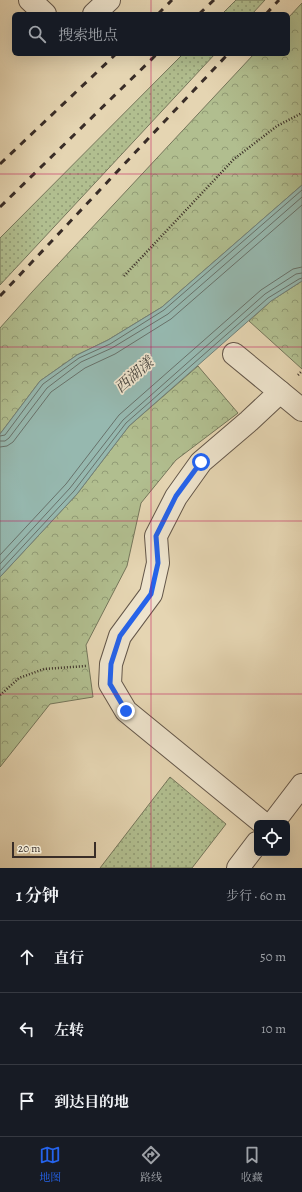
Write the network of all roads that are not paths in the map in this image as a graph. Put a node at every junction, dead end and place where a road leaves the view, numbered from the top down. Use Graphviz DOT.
graph roads {
  1 [pos="30,0"];
  2 [pos="109,0"];
  3 [pos="43,12"];
  4 [pos="96,12"];
  5 [pos="234,354"];
  6 [pos="280,392"];
  7 [pos="302,410"];
  8 [pos="302,785"];
  9 [pos="258,820"];
  10 [pos="275,820"];
  11 [pos="254,847"];
  12 [pos="238,868"];
  1 -- 3 [label="street"];
  2 -- 4 [label="street"];
  5 -- 6 [label="street"];
  6 -- 7 [label="street"];
  6 -- 9 [label="street"];
  8 -- 10 [label="street"];
  11 -- 12 [label="street"];
}
